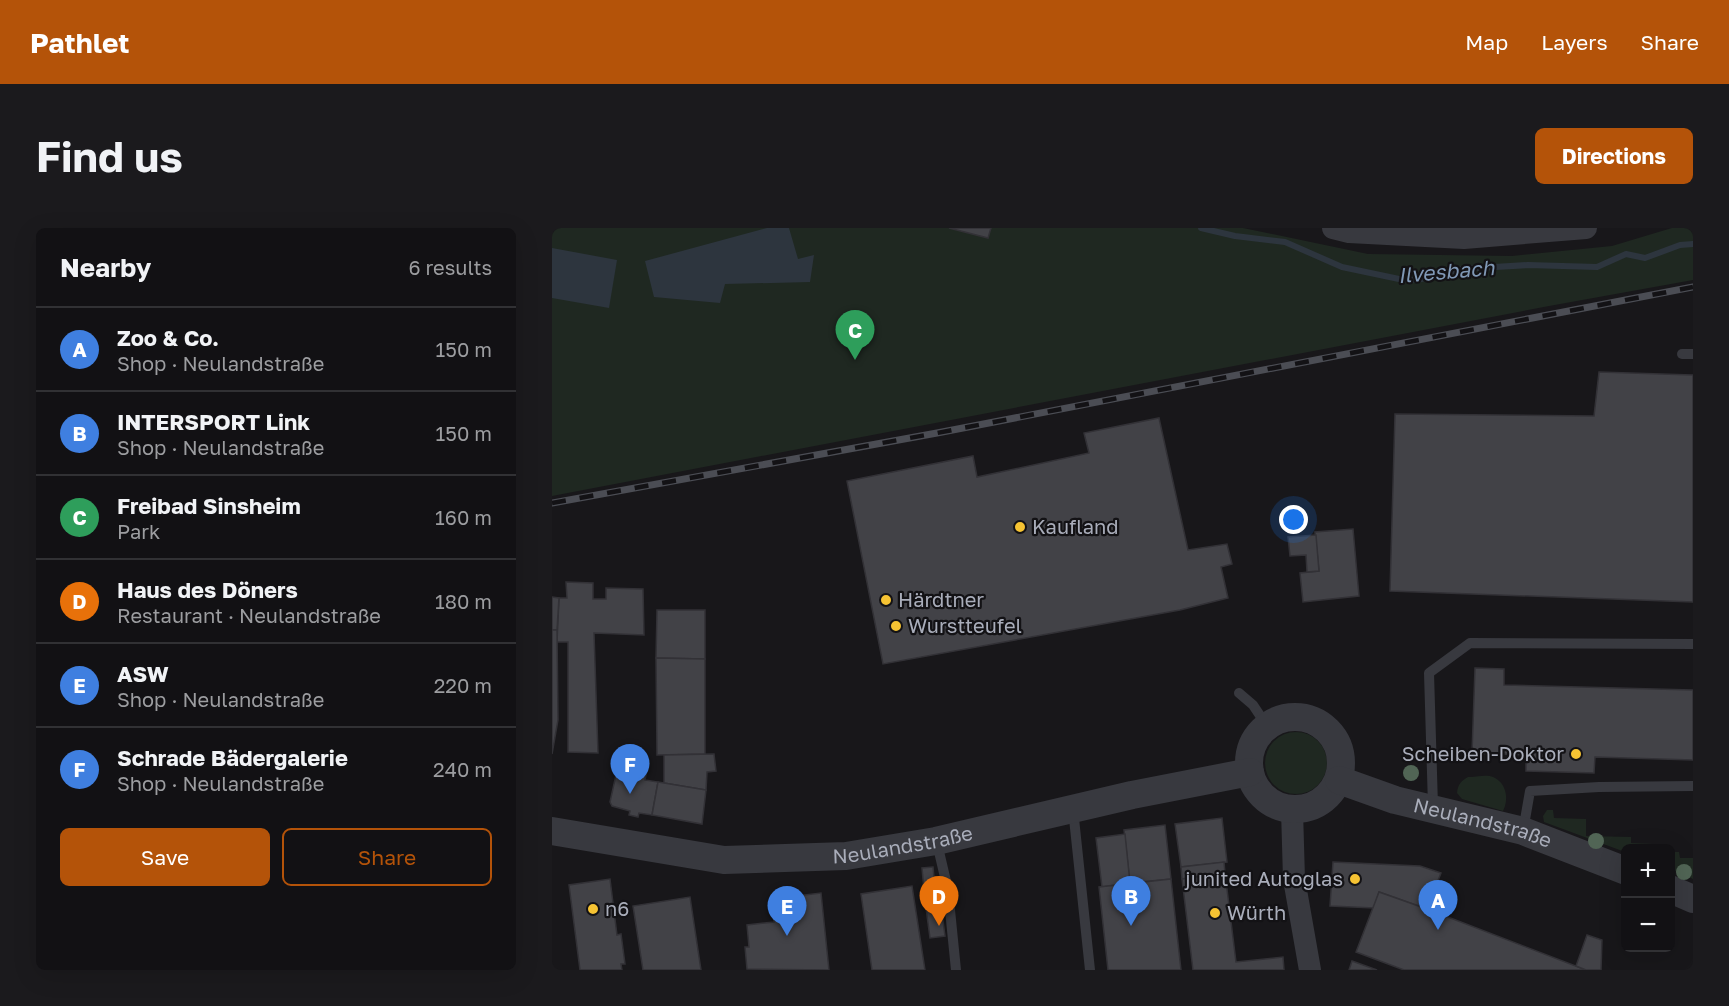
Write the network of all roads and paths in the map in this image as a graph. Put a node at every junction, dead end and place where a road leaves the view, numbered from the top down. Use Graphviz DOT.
graph roads {
  1 [pos="1333,228"];
  2 [pos="1586,228"];
  3 [pos="1693,644"];
  4 [pos="1239,693"];
  5 [pos="1267,726"];
  6 [pos="1250,772"];
  7 [pos="1339,780"];
  8 [pos="1693,786"];
  9 [pos="1073,808"];
  10 [pos="1292,810"];
  11 [pos="1433,810"];
  12 [pos="552,831"];
  13 [pos="1523,831"];
  14 [pos="936,841"];
  15 [pos="1621,868"];
  16 [pos="1675,891"];
  17 [pos="1693,899"];
  18 [pos="956,970"];
  19 [pos="1090,970"];
  20 [pos="1310,970"];
  1 -- 2 [label="street"];
  3 -- 11 [label="lane"];
  4 -- 5 [label="lane"];
  5 -- 6 [label="street"];
  5 -- 7 [label="street"];
  6 -- 9 [label="street, Neulandstraße"];
  6 -- 10 [label="street"];
  7 -- 10 [label="street"];
  7 -- 11 [label="street, Neulandstraße"];
  8 -- 13 [label="lane"];
  9 -- 14 [label="street, Neulandstraße"];
  9 -- 19 [label="lane"];
  10 -- 20 [label="street"];
  11 -- 13 [label="street, Neulandstraße"];
  12 -- 14 [label="street, Neulandstraße"];
  13 -- 15 [label="street, Neulandstraße"];
  14 -- 18 [label="lane"];
  16 -- 17 [label="street"];
}
